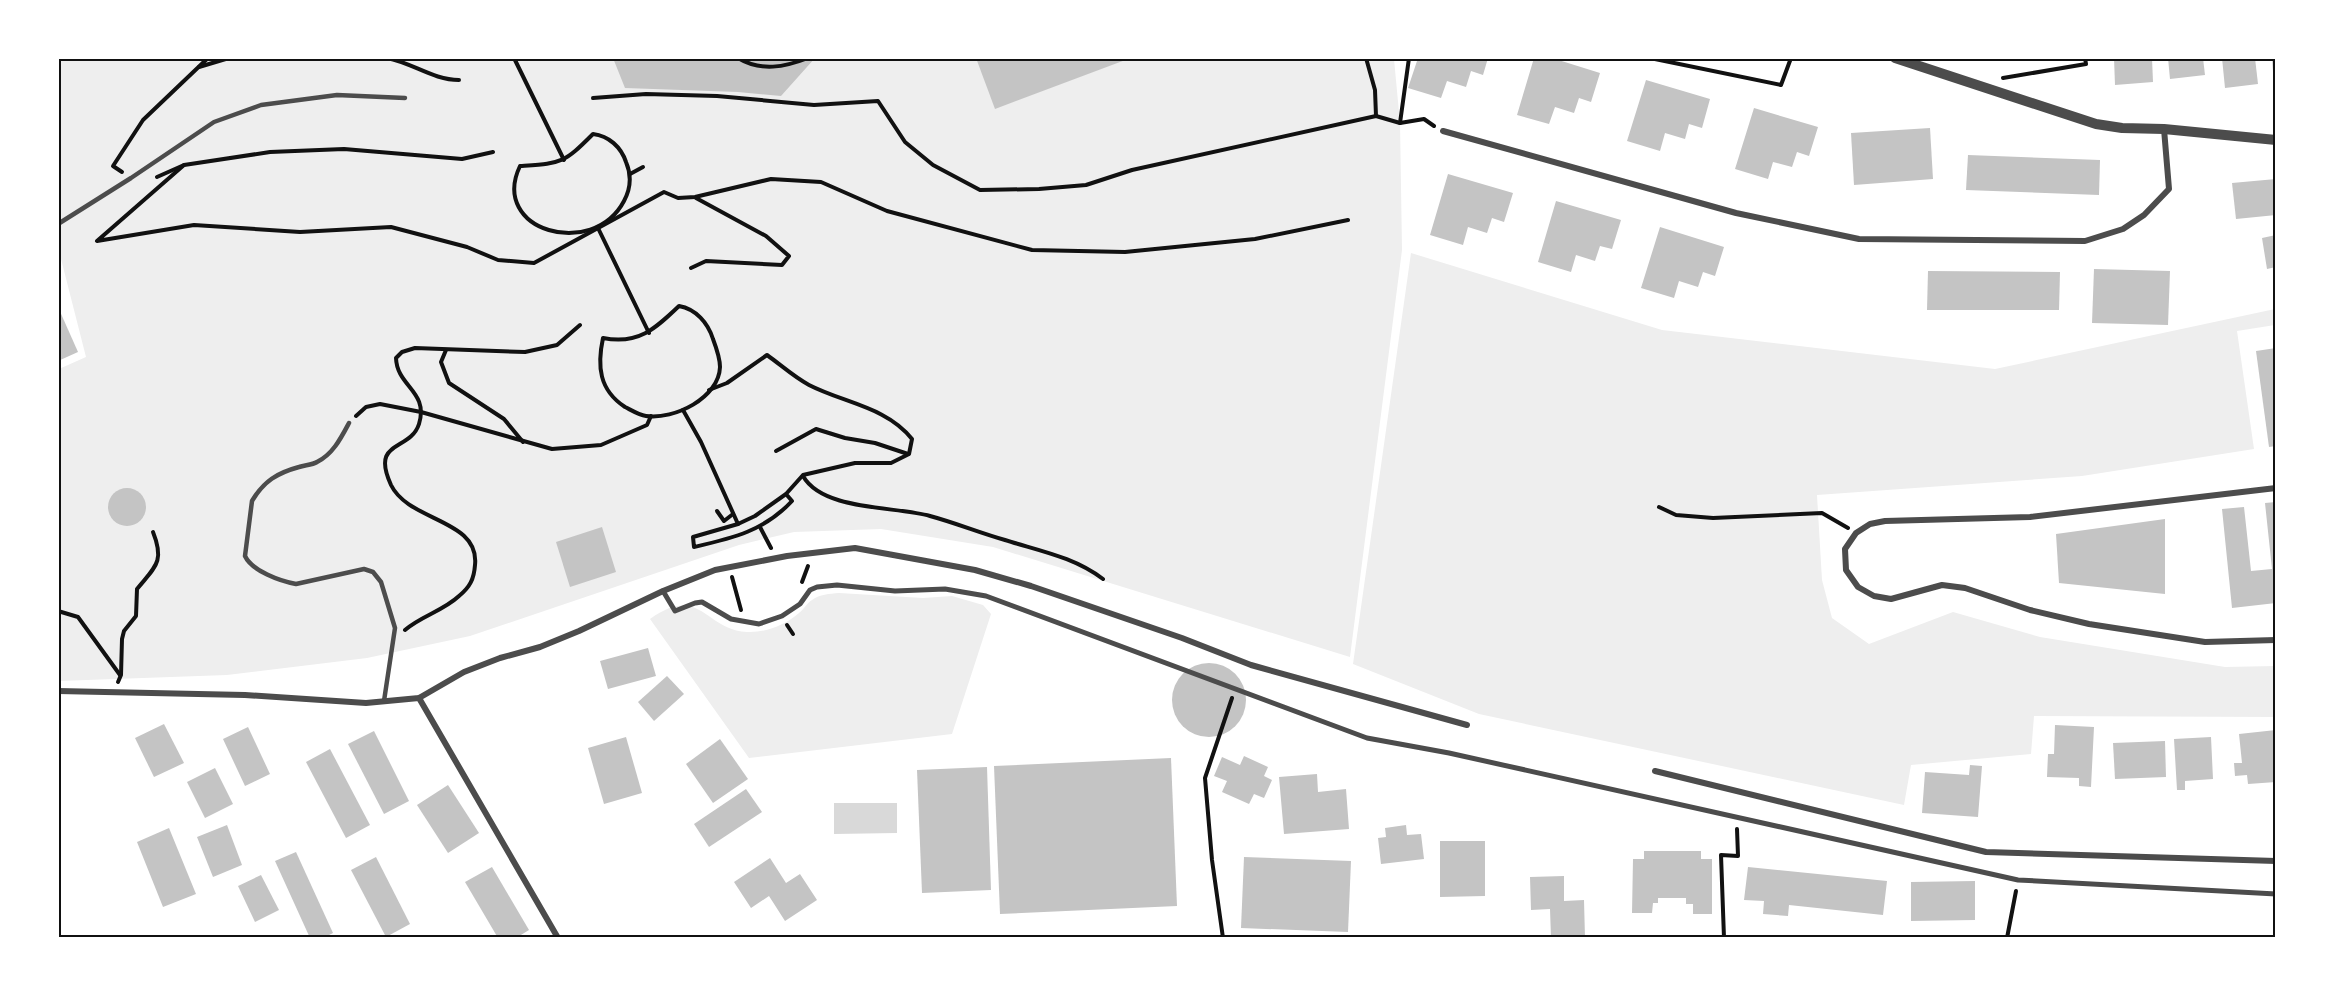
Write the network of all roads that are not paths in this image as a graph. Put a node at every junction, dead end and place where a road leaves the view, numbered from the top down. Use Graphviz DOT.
graph roads {
  1 [pos="1895,58"];
  2 [pos="405,98"];
  3 [pos="2164,129"];
  4 [pos="1443,131"];
  5 [pos="2276,140"];
  6 [pos="58,224"];
  7 [pos="349,423"];
  8 [pos="2276,488"];
  9 [pos="663,591"];
  10 [pos="2276,640"];
  11 [pos="58,691"];
  12 [pos="419,698"];
  13 [pos="384,701"];
  14 [pos="1467,725"];
  15 [pos="1655,771"];
  16 [pos="2276,861"];
  17 [pos="2276,894"];
  18 [pos="558,938"];
  1 -- 3 [label="street"];
  2 -- 6 [label="lane"];
  3 -- 4 [label="street"];
  3 -- 5 [label="street"];
  7 -- 13 [label="lane"];
  8 -- 10 [label="street"];
  9 -- 12 [label="street"];
  9 -- 14 [label="street"];
  9 -- 17 [label="street"];
  11 -- 13 [label="street"];
  12 -- 13 [label="street"];
  12 -- 18 [label="street"];
  15 -- 16 [label="street"];
}
